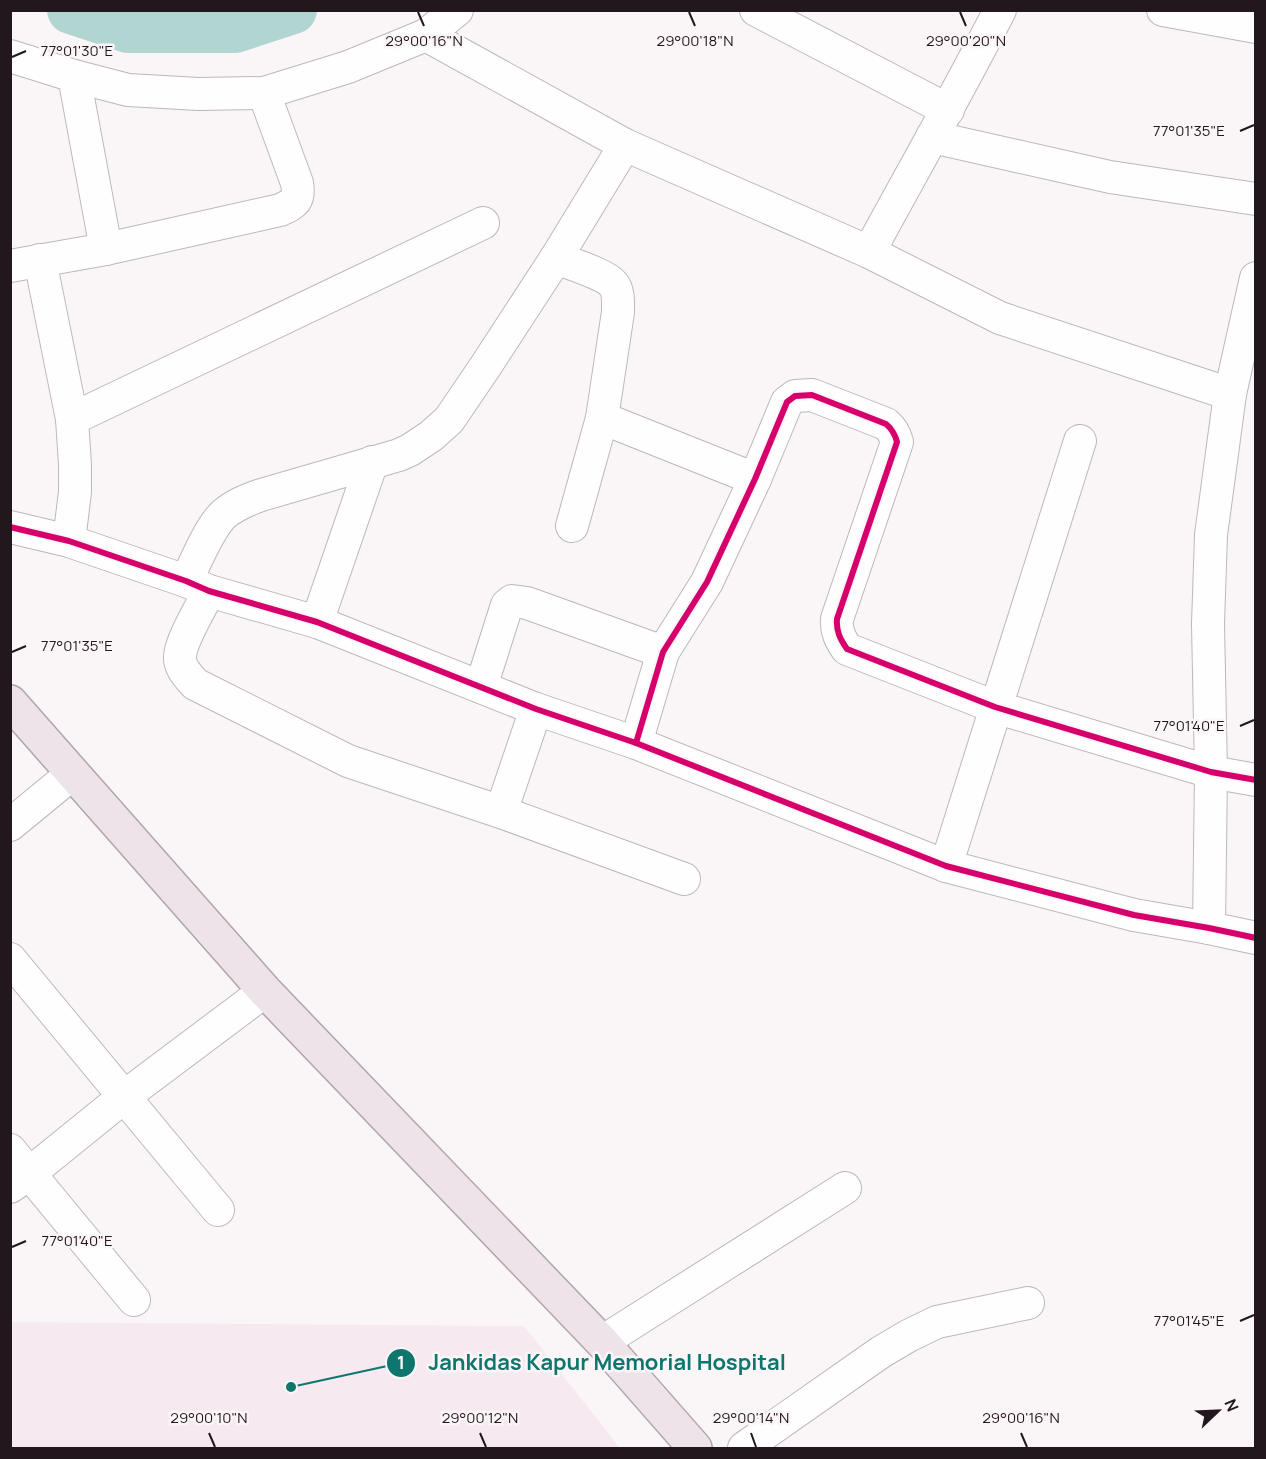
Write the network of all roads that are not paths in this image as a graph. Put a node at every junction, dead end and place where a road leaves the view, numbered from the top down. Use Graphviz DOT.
graph roads {
  1 [pos="457,10"];
  2 [pos="756,10"];
  3 [pos="1000,10"];
  4 [pos="1163,10"];
  5 [pos="1256,27"];
  6 [pos="426,35"];
  7 [pos="10,56"];
  8 [pos="74,76"];
  9 [pos="264,93"];
  10 [pos="948,110"];
  11 [pos="932,137"];
  12 [pos="625,145"];
  13 [pos="1256,199"];
  14 [pos="483,223"];
  15 [pos="106,249"];
  16 [pos="869,252"];
  17 [pos="556,258"];
  18 [pos="25,263"];
  19 [pos="1256,278"];
  20 [pos="1240,377"];
  21 [pos="602,418"];
  22 [pos="72,419"];
  23 [pos="1080,441"];
  24 [pos="372,462"];
  25 [pos="755,479"];
  26 [pos="10,526"];
  27 [pos="572,526"];
  28 [pos="69,541"];
  29 [pos="198,586"];
  30 [pos="317,622"];
  31 [pos="663,652"];
  32 [pos="481,687"];
  33 [pos="10,702"];
  34 [pos="995,707"];
  35 [pos="536,709"];
  36 [pos="636,743"];
  37 [pos="1210,772"];
  38 [pos="72,774"];
  39 [pos="1256,780"];
  40 [pos="501,812"];
  41 [pos="10,825"];
  42 [pos="946,866"];
  43 [pos="684,879"];
  44 [pos="1209,928"];
  45 [pos="1256,938"];
  46 [pos="10,959"];
  47 [pos="265,991"];
  48 [pos="124,1096"];
  49 [pos="17,1170"];
  50 [pos="845,1188"];
  51 [pos="218,1210"];
  52 [pos="134,1300"];
  53 [pos="1028,1303"];
  54 [pos="602,1342"];
  55 [pos="695,1449"];
  56 [pos="744,1449"];
  1 -- 6 [label="street"];
  2 -- 10 [label="street"];
  3 -- 10 [label="street"];
  4 -- 5 [label="street"];
  6 -- 9 [label="street"];
  6 -- 12 [label="street"];
  7 -- 8 [label="street"];
  8 -- 9 [label="street"];
  8 -- 15 [label="street"];
  9 -- 15 [label="street"];
  10 -- 11 [label="street"];
  11 -- 13 [label="street"];
  11 -- 16 [label="street"];
  12 -- 16 [label="street"];
  12 -- 17 [label="street"];
  14 -- 22 [label="street"];
  15 -- 18 [label="street"];
  16 -- 20 [label="street"];
  17 -- 21 [label="street"];
  17 -- 24 [label="street"];
  18 -- 22 [label="street"];
  19 -- 20 [label="street"];
  20 -- 37 [label="street"];
  21 -- 25 [label="street"];
  21 -- 27 [label="street"];
  22 -- 28 [label="street"];
  23 -- 34 [label="street"];
  24 -- 29 [label="street"];
  24 -- 30 [label="street"];
  25 -- 31 [label="street"];
  25 -- 34 [label="street"];
  26 -- 28 [label="street"];
  28 -- 29 [label="street"];
  29 -- 30 [label="street"];
  29 -- 40 [label="street"];
  30 -- 32 [label="street"];
  31 -- 32 [label="street"];
  31 -- 36 [label="street"];
  32 -- 35 [label="street"];
  33 -- 38 [label="main road"];
  34 -- 37 [label="street"];
  34 -- 42 [label="street"];
  35 -- 36 [label="street"];
  35 -- 40 [label="street"];
  36 -- 42 [label="street"];
  37 -- 39 [label="street"];
  37 -- 44 [label="street"];
  38 -- 41 [label="street"];
  38 -- 47 [label="main road"];
  40 -- 43 [label="street"];
  42 -- 44 [label="street"];
  44 -- 45 [label="street"];
  46 -- 48 [label="street"];
  47 -- 48 [label="street"];
  47 -- 54 [label="main road"];
  48 -- 49 [label="street"];
  48 -- 51 [label="street"];
  49 -- 52 [label="street"];
  50 -- 54 [label="street"];
  53 -- 56 [label="street"];
  54 -- 55 [label="main road"];
}
